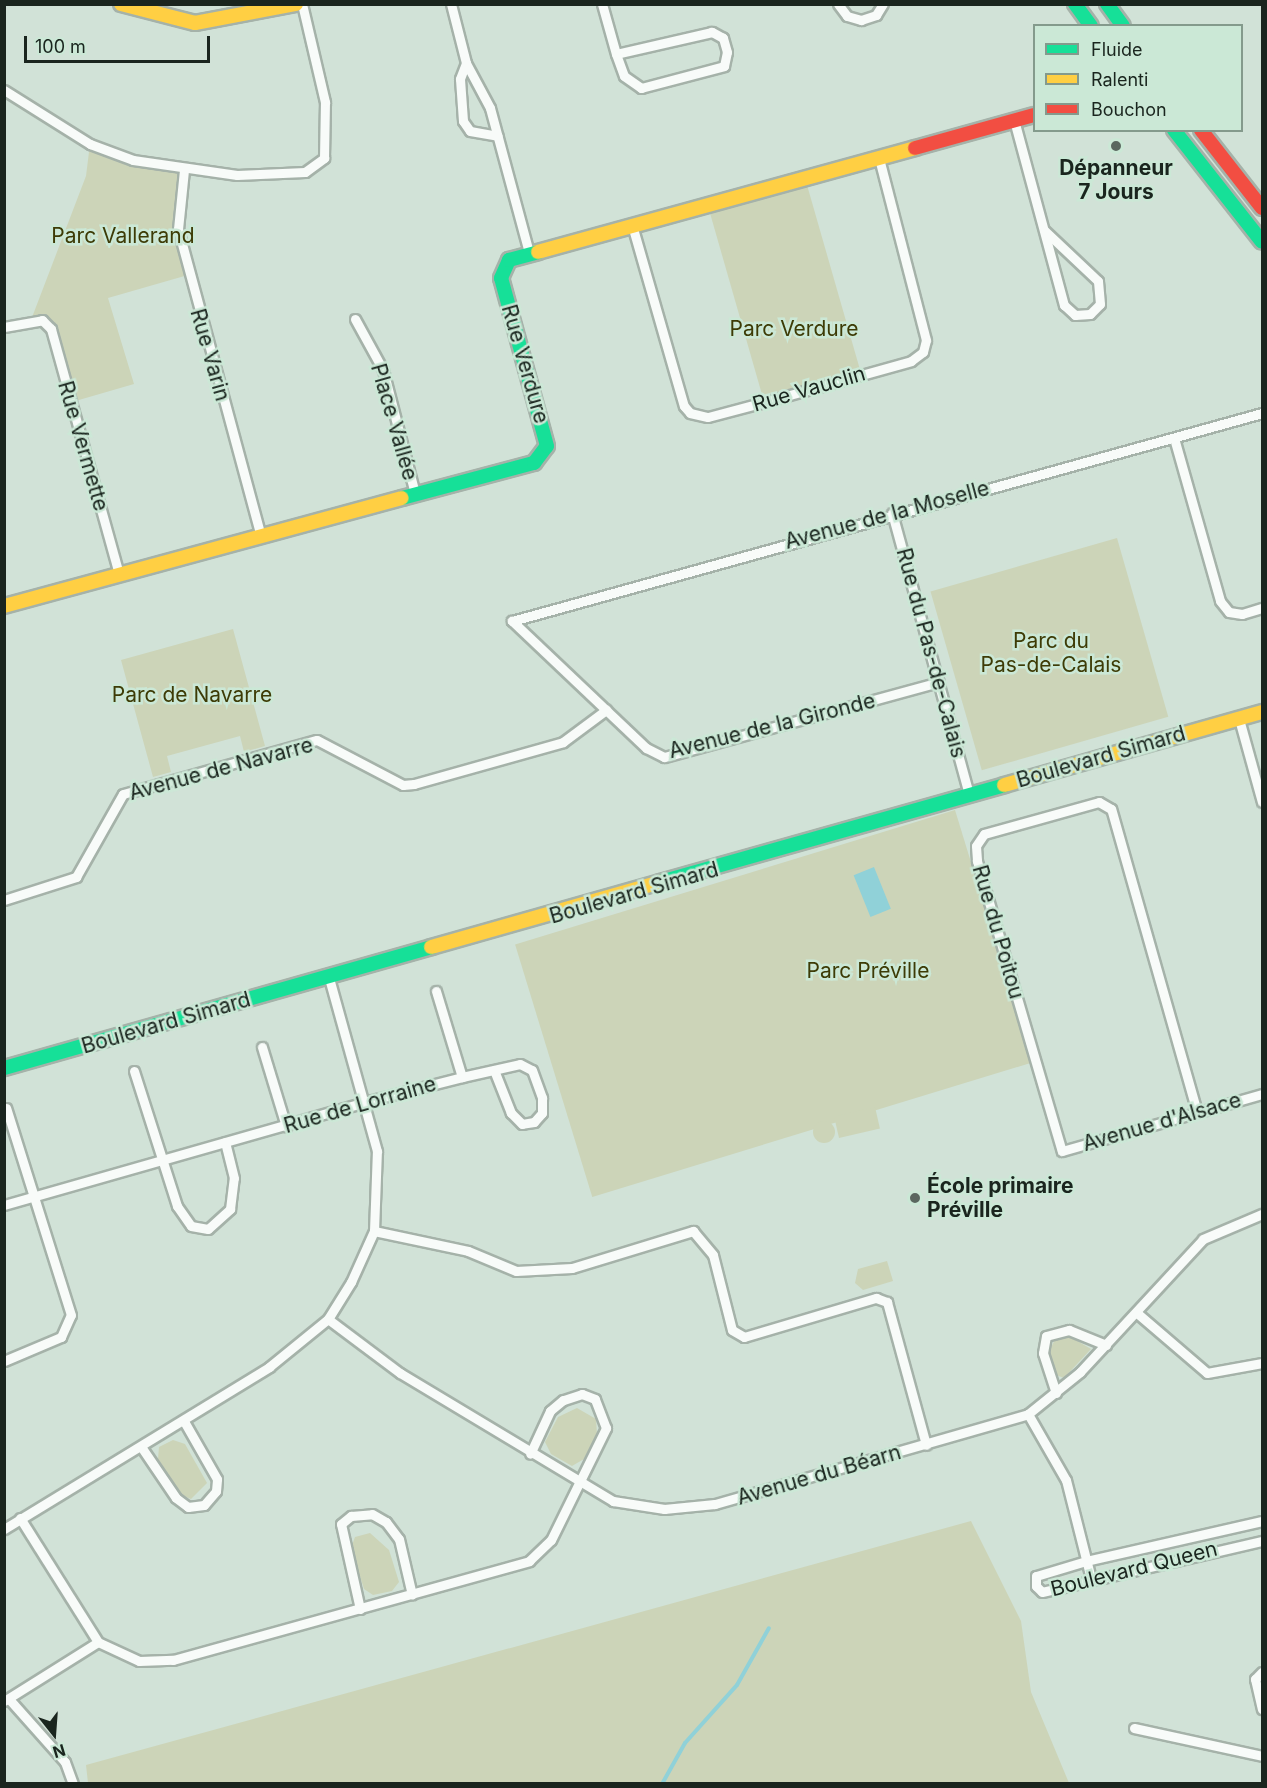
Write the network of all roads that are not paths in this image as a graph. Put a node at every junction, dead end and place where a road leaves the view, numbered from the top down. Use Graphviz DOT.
graph roads {
  1 [pos="121,4"];
  2 [pos="296,4"];
  3 [pos="302,4"];
  4 [pos="451,4"];
  5 [pos="602,4"];
  6 [pos="838,4"];
  7 [pos="883,4"];
  8 [pos="1075,4"];
  9 [pos="1107,4"];
  10 [pos="1090,24"];
  11 [pos="1122,24"];
  12 [pos="616,54"];
  13 [pos="466,63"];
  14 [pos="4,90"];
  15 [pos="1033,115"];
  16 [pos="1014,120"];
  17 [pos="1176,132"];
  18 [pos="1203,132"];
  19 [pos="498,136"];
  20 [pos="879,158"];
  21 [pos="184,170"];
  22 [pos="1263,208"];
  23 [pos="633,225"];
  24 [pos="1044,230"];
  25 [pos="1263,242"];
  26 [pos="530,253"];
  27 [pos="355,319"];
  28 [pos="4,327"];
  29 [pos="1263,413"];
  30 [pos="1174,438"];
  31 [pos="415,494"];
  32 [pos="892,513"];
  33 [pos="261,537"];
  34 [pos="119,574"];
  35 [pos="4,606"];
  36 [pos="1263,608"];
  37 [pos="512,621"];
  38 [pos="939,682"];
  39 [pos="606,710"];
  40 [pos="1263,712"];
  41 [pos="1239,719"];
  42 [pos="969,794"];
  43 [pos="1263,802"];
  44 [pos="4,900"];
  45 [pos="330,978"];
  46 [pos="436,991"];
  47 [pos="262,1047"];
  48 [pos="4,1068"];
  49 [pos="494,1070"];
  50 [pos="134,1071"];
  51 [pos="462,1077"];
  52 [pos="1263,1094"];
  53 [pos="368,1101"];
  54 [pos="6,1108"];
  55 [pos="1197,1112"];
  56 [pos="286,1126"];
  57 [pos="225,1142"];
  58 [pos="1062,1151"];
  59 [pos="162,1161"];
  60 [pos="37,1196"];
  61 [pos="4,1205"];
  62 [pos="1263,1214"];
  63 [pos="374,1231"];
  64 [pos="1137,1313"];
  65 [pos="328,1319"];
  66 [pos="1106,1345"];
  67 [pos="4,1361"];
  68 [pos="1263,1363"];
  69 [pos="1056,1393"];
  70 [pos="1028,1414"];
  71 [pos="185,1423"];
  72 [pos="926,1445"];
  73 [pos="142,1448"];
  74 [pos="530,1454"];
  75 [pos="576,1482"];
  76 [pos="20,1518"];
  77 [pos="1263,1521"];
  78 [pos="4,1529"];
  79 [pos="1263,1541"];
  80 [pos="1086,1561"];
  81 [pos="1090,1579"];
  82 [pos="412,1595"];
  83 [pos="360,1609"];
  84 [pos="98,1642"];
  85 [pos="1263,1672"];
  86 [pos="7,1700"];
  87 [pos="1263,1709"];
  88 [pos="1134,1728"];
  89 [pos="1263,1756"];
  90 [pos="73,1784"];
  1 -- 2 [label="street"];
  3 -- 21 [label="street"];
  4 -- 13 [label="street"];
  5 -- 12 [label="street"];
  6 -- 7 [label="street"];
  8 -- 10 [label="street"];
  9 -- 11 [label="street"];
  12 -- 12 [label="street"];
  13 -- 19 [label="street"];
  13 -- 19 [label="street"];
  14 -- 21 [label="street"];
  15 -- 16 [label="street, Rue Verdure"];
  16 -- 20 [label="street, Rue Verdure"];
  16 -- 24 [label="street"];
  17 -- 25 [label="street"];
  18 -- 22 [label="street"];
  19 -- 26 [label="street"];
  20 -- 23 [label="street, Rue Verdure"];
  20 -- 23 [label="street, Rue Vauclin"];
  21 -- 33 [label="street, Rue Varin"];
  23 -- 26 [label="street, Rue Verdure"];
  24 -- 24 [label="street"];
  26 -- 31 [label="street, Rue Verdure"];
  27 -- 31 [label="street, Place Vallée"];
  28 -- 34 [label="street, Rue Vermette"];
  29 -- 30 [label="street, Avenue de la Moselle"];
  30 -- 32 [label="street, Avenue de la Moselle"];
  30 -- 36 [label="street"];
  31 -- 33 [label="street, Rue Verdure"];
  32 -- 37 [label="street, Avenue de la Moselle"];
  32 -- 38 [label="street, Rue du Pas-de-Calais"];
  33 -- 34 [label="street, Rue Verdure"];
  34 -- 35 [label="street, Rue Verdure"];
  37 -- 39 [label="street, Avenue de la Gironde"];
  38 -- 39 [label="street, Avenue de la Gironde"];
  38 -- 42 [label="street, Rue du Pas-de-Calais"];
  39 -- 44 [label="street, Avenue de Navarre"];
  40 -- 41 [label="street, Boulevard Simard"];
  41 -- 42 [label="street, Boulevard Simard"];
  41 -- 43 [label="street"];
  42 -- 45 [label="street, Boulevard Simard"];
  45 -- 48 [label="street, Boulevard Simard"];
  45 -- 53 [label="street"];
  46 -- 51 [label="street"];
  47 -- 56 [label="street"];
  49 -- 49 [label="street, Rue de Lorraine"];
  49 -- 51 [label="street, Rue de Lorraine"];
  50 -- 59 [label="street"];
  51 -- 53 [label="street, Rue de Lorraine"];
  52 -- 55 [label="street, Avenue d'Alsace"];
  53 -- 56 [label="street, Rue de Lorraine"];
  53 -- 63 [label="street"];
  54 -- 60 [label="street"];
  55 -- 58 [label="street, Avenue d'Alsace"];
  55 -- 58 [label="street, Rue du Poitou"];
  56 -- 57 [label="street, Rue de Lorraine"];
  57 -- 59 [label="street, Rue de Lorraine"];
  57 -- 59 [label="street"];
  59 -- 60 [label="street, Rue de Lorraine"];
  60 -- 61 [label="street, Rue de Lorraine"];
  60 -- 67 [label="street"];
  62 -- 64 [label="street, Avenue du Béarn"];
  63 -- 65 [label="street"];
  63 -- 72 [label="street"];
  64 -- 66 [label="street, Avenue du Béarn"];
  64 -- 68 [label="street"];
  65 -- 71 [label="street"];
  65 -- 74 [label="street, Avenue du Béarn"];
  66 -- 69 [label="street, Avenue du Béarn"];
  66 -- 69 [label="street"];
  69 -- 70 [label="street, Avenue du Béarn"];
  70 -- 72 [label="street, Avenue du Béarn"];
  70 -- 80 [label="street"];
  71 -- 73 [label="street"];
  71 -- 73 [label="street"];
  72 -- 75 [label="street, Avenue du Béarn"];
  73 -- 76 [label="street"];
  74 -- 75 [label="street, Avenue du Béarn"];
  74 -- 75 [label="street"];
  75 -- 82 [label="street"];
  76 -- 78 [label="street"];
  76 -- 84 [label="street"];
  77 -- 80 [label="street, Boulevard Queen"];
  79 -- 81 [label="street, Boulevard Queen"];
  80 -- 81 [label="street"];
  80 -- 81 [label="street, Boulevard Queen"];
  82 -- 83 [label="street"];
  82 -- 83 [label="street"];
  83 -- 84 [label="street"];
  84 -- 86 [label="street"];
  85 -- 87 [label="street"];
  86 -- 90 [label="street"];
  88 -- 89 [label="street"];
}
